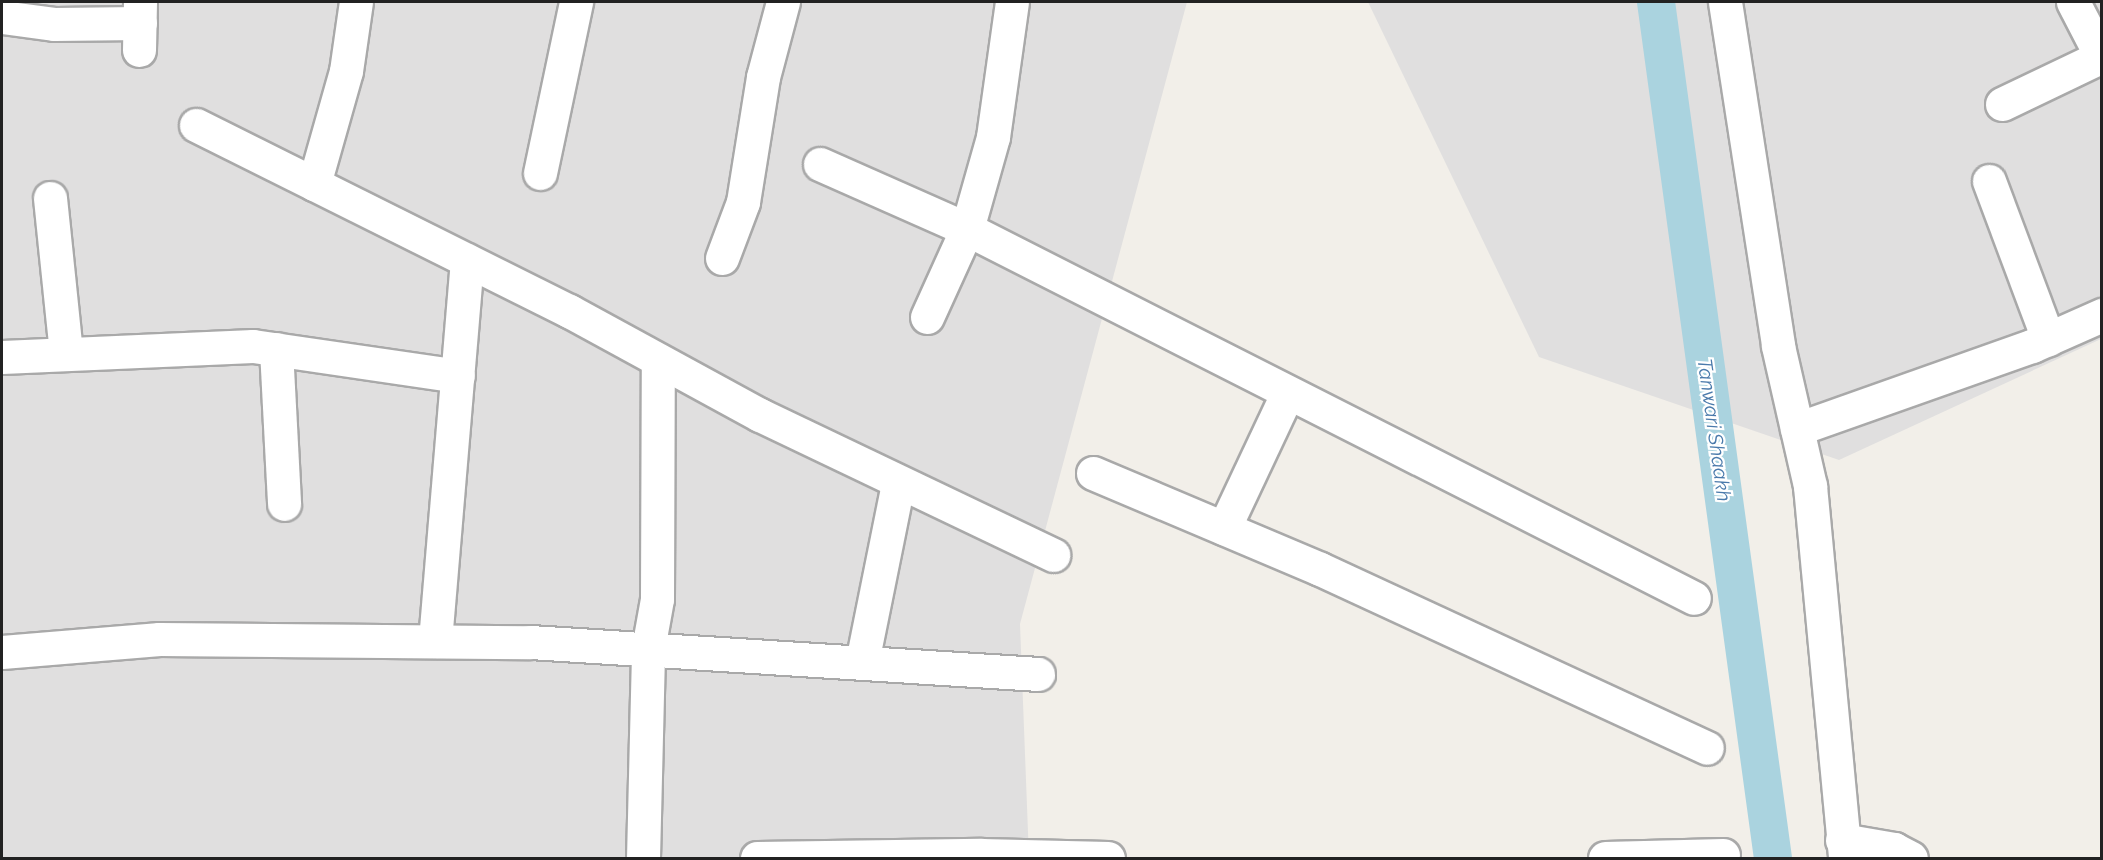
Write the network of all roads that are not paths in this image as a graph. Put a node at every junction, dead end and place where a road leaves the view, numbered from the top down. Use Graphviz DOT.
graph roads {
  1 [pos="356,2"];
  2 [pos="576,2"];
  3 [pos="783,2"];
  4 [pos="1012,2"];
  5 [pos="1725,2"];
  6 [pos="2073,2"];
  7 [pos="2,17"];
  8 [pos="139,25"];
  9 [pos="2101,56"];
  10 [pos="2002,104"];
  11 [pos="196,125"];
  12 [pos="820,164"];
  13 [pos="540,173"];
  14 [pos="1989,180"];
  15 [pos="314,184"];
  16 [pos="50,198"];
  17 [pos="967,229"];
  18 [pos="722,258"];
  19 [pos="467,260"];
  20 [pos="2102,315"];
  21 [pos="927,317"];
  22 [pos="2048,339"];
  23 [pos="276,349"];
  24 [pos="66,353"];
  25 [pos="2,357"];
  26 [pos="658,360"];
  27 [pos="458,376"];
  28 [pos="1287,394"];
  29 [pos="1797,429"];
  30 [pos="1093,473"];
  31 [pos="898,483"];
  32 [pos="284,504"];
  33 [pos="1224,528"];
  34 [pos="1053,555"];
  35 [pos="1694,598"];
  36 [pos="435,641"];
  37 [pos="648,649"];
  38 [pos="2,652"];
  39 [pos="862,662"];
  40 [pos="1038,674"];
  41 [pos="1707,748"];
  42 [pos="1844,849"];
  43 [pos="1723,855"];
  44 [pos="643,858"];
  45 [pos="757,858"];
  46 [pos="1107,858"];
  47 [pos="1605,858"];
  48 [pos="1911,858"];
  1 -- 15 [label="street"];
  2 -- 13 [label="street"];
  3 -- 18 [label="street"];
  4 -- 17 [label="street"];
  5 -- 29 [label="street"];
  6 -- 9 [label="street"];
  7 -- 8 [label="street"];
  9 -- 10 [label="street"];
  11 -- 15 [label="street"];
  12 -- 17 [label="street"];
  14 -- 22 [label="street"];
  15 -- 19 [label="street"];
  16 -- 24 [label="street"];
  17 -- 21 [label="street"];
  17 -- 28 [label="street"];
  19 -- 26 [label="street"];
  19 -- 27 [label="street"];
  20 -- 22 [label="street"];
  22 -- 29 [label="street"];
  23 -- 24 [label="street"];
  23 -- 27 [label="street"];
  23 -- 32 [label="street"];
  24 -- 25 [label="street"];
  26 -- 31 [label="street"];
  26 -- 37 [label="street"];
  27 -- 36 [label="street"];
  28 -- 33 [label="street"];
  28 -- 35 [label="street"];
  29 -- 42 [label="street"];
  30 -- 33 [label="street"];
  31 -- 34 [label="street"];
  31 -- 39 [label="street"];
  33 -- 41 [label="street"];
  36 -- 37 [label="street"];
  36 -- 38 [label="street"];
  37 -- 39 [label="street"];
  37 -- 44 [label="street"];
  39 -- 40 [label="street"];
  42 -- 48 [label="street"];
  43 -- 47 [label="street"];
  45 -- 46 [label="street"];
}
